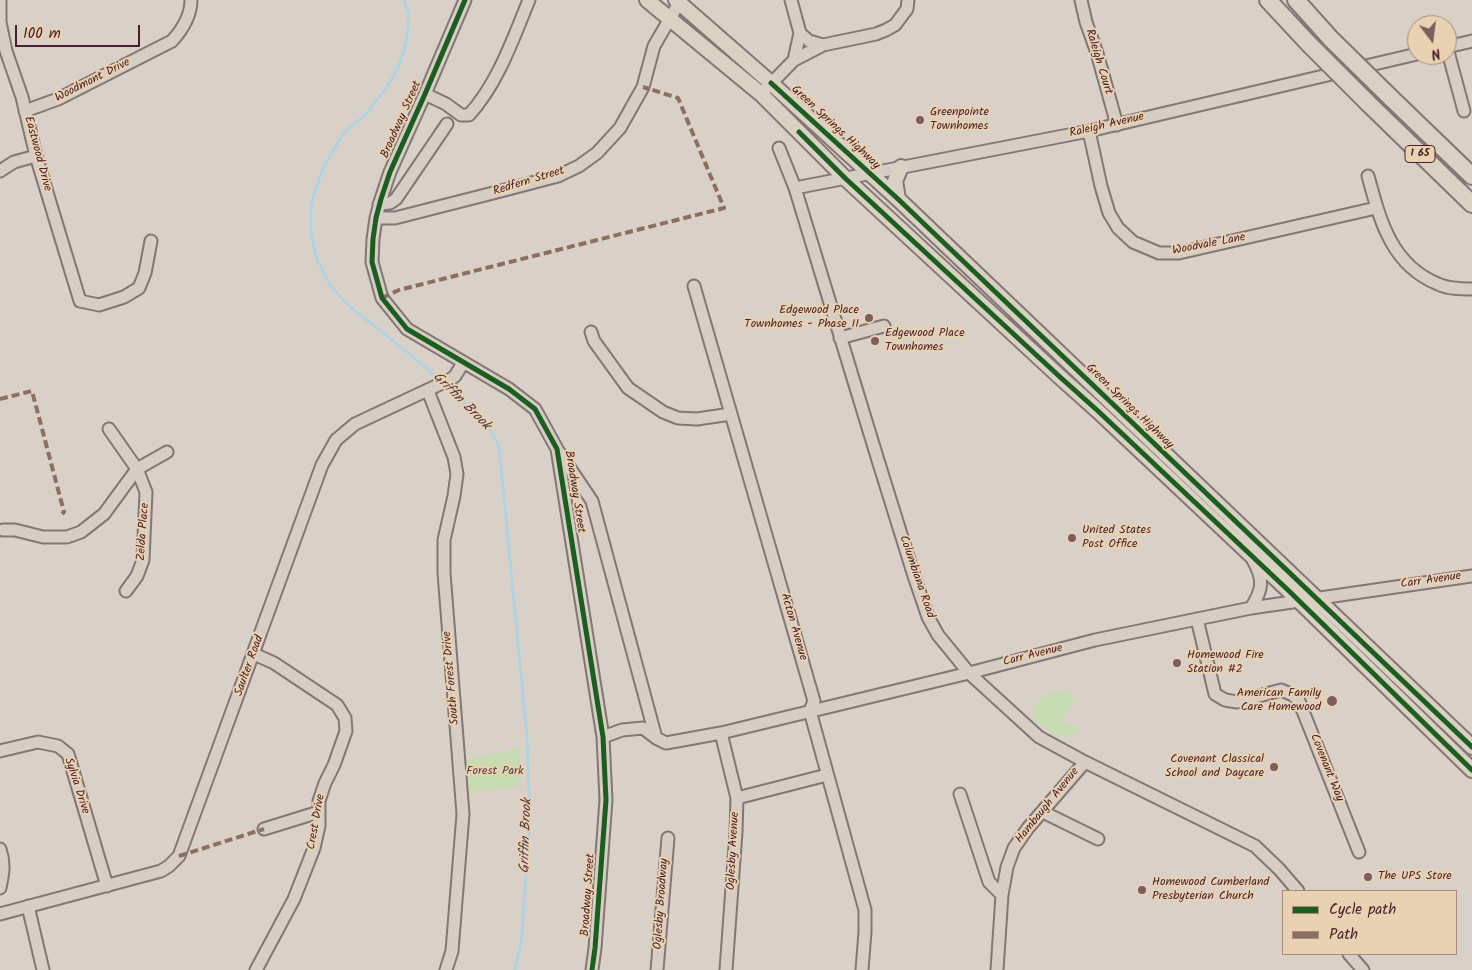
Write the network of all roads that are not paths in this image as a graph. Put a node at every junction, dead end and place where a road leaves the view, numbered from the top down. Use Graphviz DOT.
graph roads {
  1 [pos="0,0"];
  2 [pos="191,0"];
  3 [pos="465,0"];
  4 [pos="529,0"];
  5 [pos="647,0"];
  6 [pos="791,0"];
  7 [pos="908,0"];
  8 [pos="1081,0"];
  9 [pos="1268,0"];
  10 [pos="1296,0"];
  11 [pos="678,1"];
  12 [pos="670,19"];
  13 [pos="804,37"];
  14 [pos="1472,41"];
  15 [pos="823,45"];
  16 [pos="1457,45"];
  17 [pos="3,52"];
  18 [pos="1407,56"];
  19 [pos="794,60"];
  20 [pos="1452,65"];
  21 [pos="771,83"];
  22 [pos="425,94"];
  23 [pos="761,94"];
  24 [pos="25,111"];
  25 [pos="1464,111"];
  26 [pos="446,124"];
  27 [pos="1117,125"];
  28 [pos="1089,131"];
  29 [pos="779,148"];
  30 [pos="36,156"];
  31 [pos="901,167"];
  32 [pos="0,171"];
  33 [pos="869,173"];
  34 [pos="1368,176"];
  35 [pos="1472,176"];
  36 [pos="845,178"];
  37 [pos="795,188"];
  38 [pos="898,199"];
  39 [pos="379,204"];
  40 [pos="1472,204"];
  41 [pos="1376,208"];
  42 [pos="376,218"];
  43 [pos="151,241"];
  44 [pos="694,286"];
  45 [pos="1472,289"];
  46 [pos="884,326"];
  47 [pos="591,332"];
  48 [pos="840,338"];
  49 [pos="463,363"];
  50 [pos="432,389"];
  51 [pos="731,414"];
  52 [pos="108,429"];
  53 [pos="557,449"];
  54 [pos="167,452"];
  55 [pos="137,469"];
  56 [pos="1,529"];
  57 [pos="1249,554"];
  58 [pos="1472,576"];
  59 [pos="126,592"];
  60 [pos="1347,593"];
  61 [pos="1315,598"];
  62 [pos="1298,600"];
  63 [pos="1251,608"];
  64 [pos="1197,619"];
  65 [pos="1343,625"];
  66 [pos="254,654"];
  67 [pos="969,673"];
  68 [pos="810,711"];
  69 [pos="721,733"];
  70 [pos="603,737"];
  71 [pos="656,738"];
  72 [pos="1472,747"];
  73 [pos="0,751"];
  74 [pos="1085,762"];
  75 [pos="1472,770"];
  76 [pos="827,776"];
  77 [pos="960,794"];
  78 [pos="737,798"];
  79 [pos="319,812"];
  80 [pos="1043,812"];
  81 [pos="264,829"];
  82 [pos="668,838"];
  83 [pos="1098,839"];
  84 [pos="0,850"];
  85 [pos="1359,852"];
  86 [pos="107,886"];
  87 [pos="0,888"];
  88 [pos="1297,890"];
  89 [pos="1002,896"];
  90 [pos="28,906"];
  91 [pos="0,912"];
  92 [pos="1350,955"];
  93 [pos="43,970"];
  94 [pos="256,970"];
  95 [pos="446,970"];
  96 [pos="592,970"];
  97 [pos="657,970"];
  98 [pos="726,970"];
  99 [pos="862,970"];
  100 [pos="997,970"];
  101 [pos="1362,970"];
  1 -- 17 [label="street, Eastwood Drive"];
  2 -- 24 [label="street, Woodmont Drive"];
  3 -- 22 [label="street, Broadway Street"];
  4 -- 22 [label="street, Broadway Street"];
  5 -- 12 [label="main road, Green Springs Highway"];
  6 -- 13 [label="street"];
  7 -- 15 [label="street"];
  8 -- 27 [label="street, Raleigh Court"];
  9 -- 40 [label="highway, I 65, bridge"];
  10 -- 35 [label="highway, I 65, bridge"];
  11 -- 12 [label="street, Redfern Street"];
  11 -- 21 [label="main road, Green Springs Highway"];
  12 -- 23 [label="main road, Green Springs Highway"];
  12 -- 42 [label="street, Redfern Street"];
  13 -- 15 [label="street"];
  13 -- 19 [label="street"];
  14 -- 16 [label="street"];
  15 -- 19 [label="street"];
  17 -- 24 [label="street, Eastwood Drive"];
  18 -- 27 [label="street, Raleigh Avenue"];
  19 -- 21 [label="street"];
  20 -- 25 [label="street"];
  21 -- 23 [label="street"];
  21 -- 33 [label="main road, Green Springs Highway"];
  22 -- 39 [label="street, Broadway Street"];
  23 -- 36 [label="main road, Green Springs Highway"];
  24 -- 30 [label="street, Eastwood Drive"];
  26 -- 39 [label="street"];
  27 -- 28 [label="street, Raleigh Avenue"];
  28 -- 31 [label="street, Raleigh Avenue"];
  28 -- 41 [label="street, Woodvale Lane"];
  29 -- 37 [label="street, Columbiana Road"];
  30 -- 32 [label="street"];
  30 -- 43 [label="street, Eastwood Drive"];
  31 -- 33 [label="street, Raleigh Avenue"];
  31 -- 38 [label="main road"];
  33 -- 36 [label="street, Raleigh Avenue"];
  33 -- 38 [label="main road, Green Springs Highway"];
  34 -- 41 [label="street"];
  36 -- 37 [label="street, Raleigh Avenue"];
  36 -- 57 [label="main road, Green Springs Highway"];
  37 -- 48 [label="street, Columbiana Road"];
  38 -- 61 [label="main road, Green Springs Highway"];
  39 -- 42 [label="street, Broadway Street"];
  41 -- 45 [label="street"];
  42 -- 49 [label="street, Broadway Street"];
  44 -- 51 [label="street, Acton Avenue"];
  46 -- 48 [label="street"];
  47 -- 51 [label="street"];
  48 -- 67 [label="street, Columbiana Road"];
  49 -- 50 [label="street, Saulter Road"];
  49 -- 53 [label="street, Broadway Street"];
  50 -- 66 [label="street, Saulter Road"];
  50 -- 95 [label="street, South Forest Drive"];
  51 -- 68 [label="street, Acton Avenue"];
  52 -- 55 [label="street, Zelda Place"];
  53 -- 70 [label="street, Broadway Street"];
  53 -- 71 [label="street"];
  54 -- 55 [label="street"];
  55 -- 56 [label="street"];
  55 -- 59 [label="street, Zelda Place"];
  57 -- 62 [label="main road, Green Springs Highway"];
  57 -- 63 [label="street"];
  58 -- 60 [label="street, Carr Avenue"];
  60 -- 61 [label="street, Carr Avenue"];
  60 -- 65 [label="street"];
  61 -- 62 [label="street, Carr Avenue"];
  61 -- 65 [label="main road, Green Springs Highway"];
  62 -- 63 [label="street, Carr Avenue"];
  62 -- 75 [label="main road, Green Springs Highway"];
  63 -- 64 [label="street, Carr Avenue"];
  64 -- 67 [label="street, Carr Avenue"];
  64 -- 85 [label="street, Covenant Way"];
  65 -- 72 [label="main road, Green Springs Highway"];
  66 -- 79 [label="street, Crest Drive"];
  66 -- 86 [label="street, Saulter Road"];
  67 -- 68 [label="street, Carr Avenue"];
  67 -- 74 [label="street, Columbiana Road"];
  68 -- 69 [label="street, Carr Avenue"];
  68 -- 76 [label="street, Acton Avenue"];
  69 -- 71 [label="street, Carr Avenue"];
  69 -- 78 [label="street, Oglesby Avenue"];
  70 -- 71 [label="street, Carr Avenue"];
  70 -- 96 [label="street, Broadway Street"];
  73 -- 86 [label="street, Sylvia Drive"];
  74 -- 80 [label="street, Hambaugh Avenue"];
  74 -- 88 [label="street, Columbiana Road"];
  76 -- 78 [label="street"];
  76 -- 99 [label="street, Acton Avenue"];
  77 -- 89 [label="street"];
  78 -- 98 [label="street, Oglesby Avenue"];
  79 -- 81 [label="street"];
  79 -- 94 [label="street, Crest Drive"];
  80 -- 83 [label="street"];
  80 -- 89 [label="street, Hambaugh Avenue"];
  82 -- 97 [label="street, Oglesby Broadway"];
  84 -- 87 [label="street"];
  86 -- 90 [label="street, Saulter Road"];
  89 -- 100 [label="street, Hambaugh Avenue"];
  90 -- 91 [label="street, Saulter Road"];
  90 -- 93 [label="street"];
  92 -- 101 [label="street"];
}
